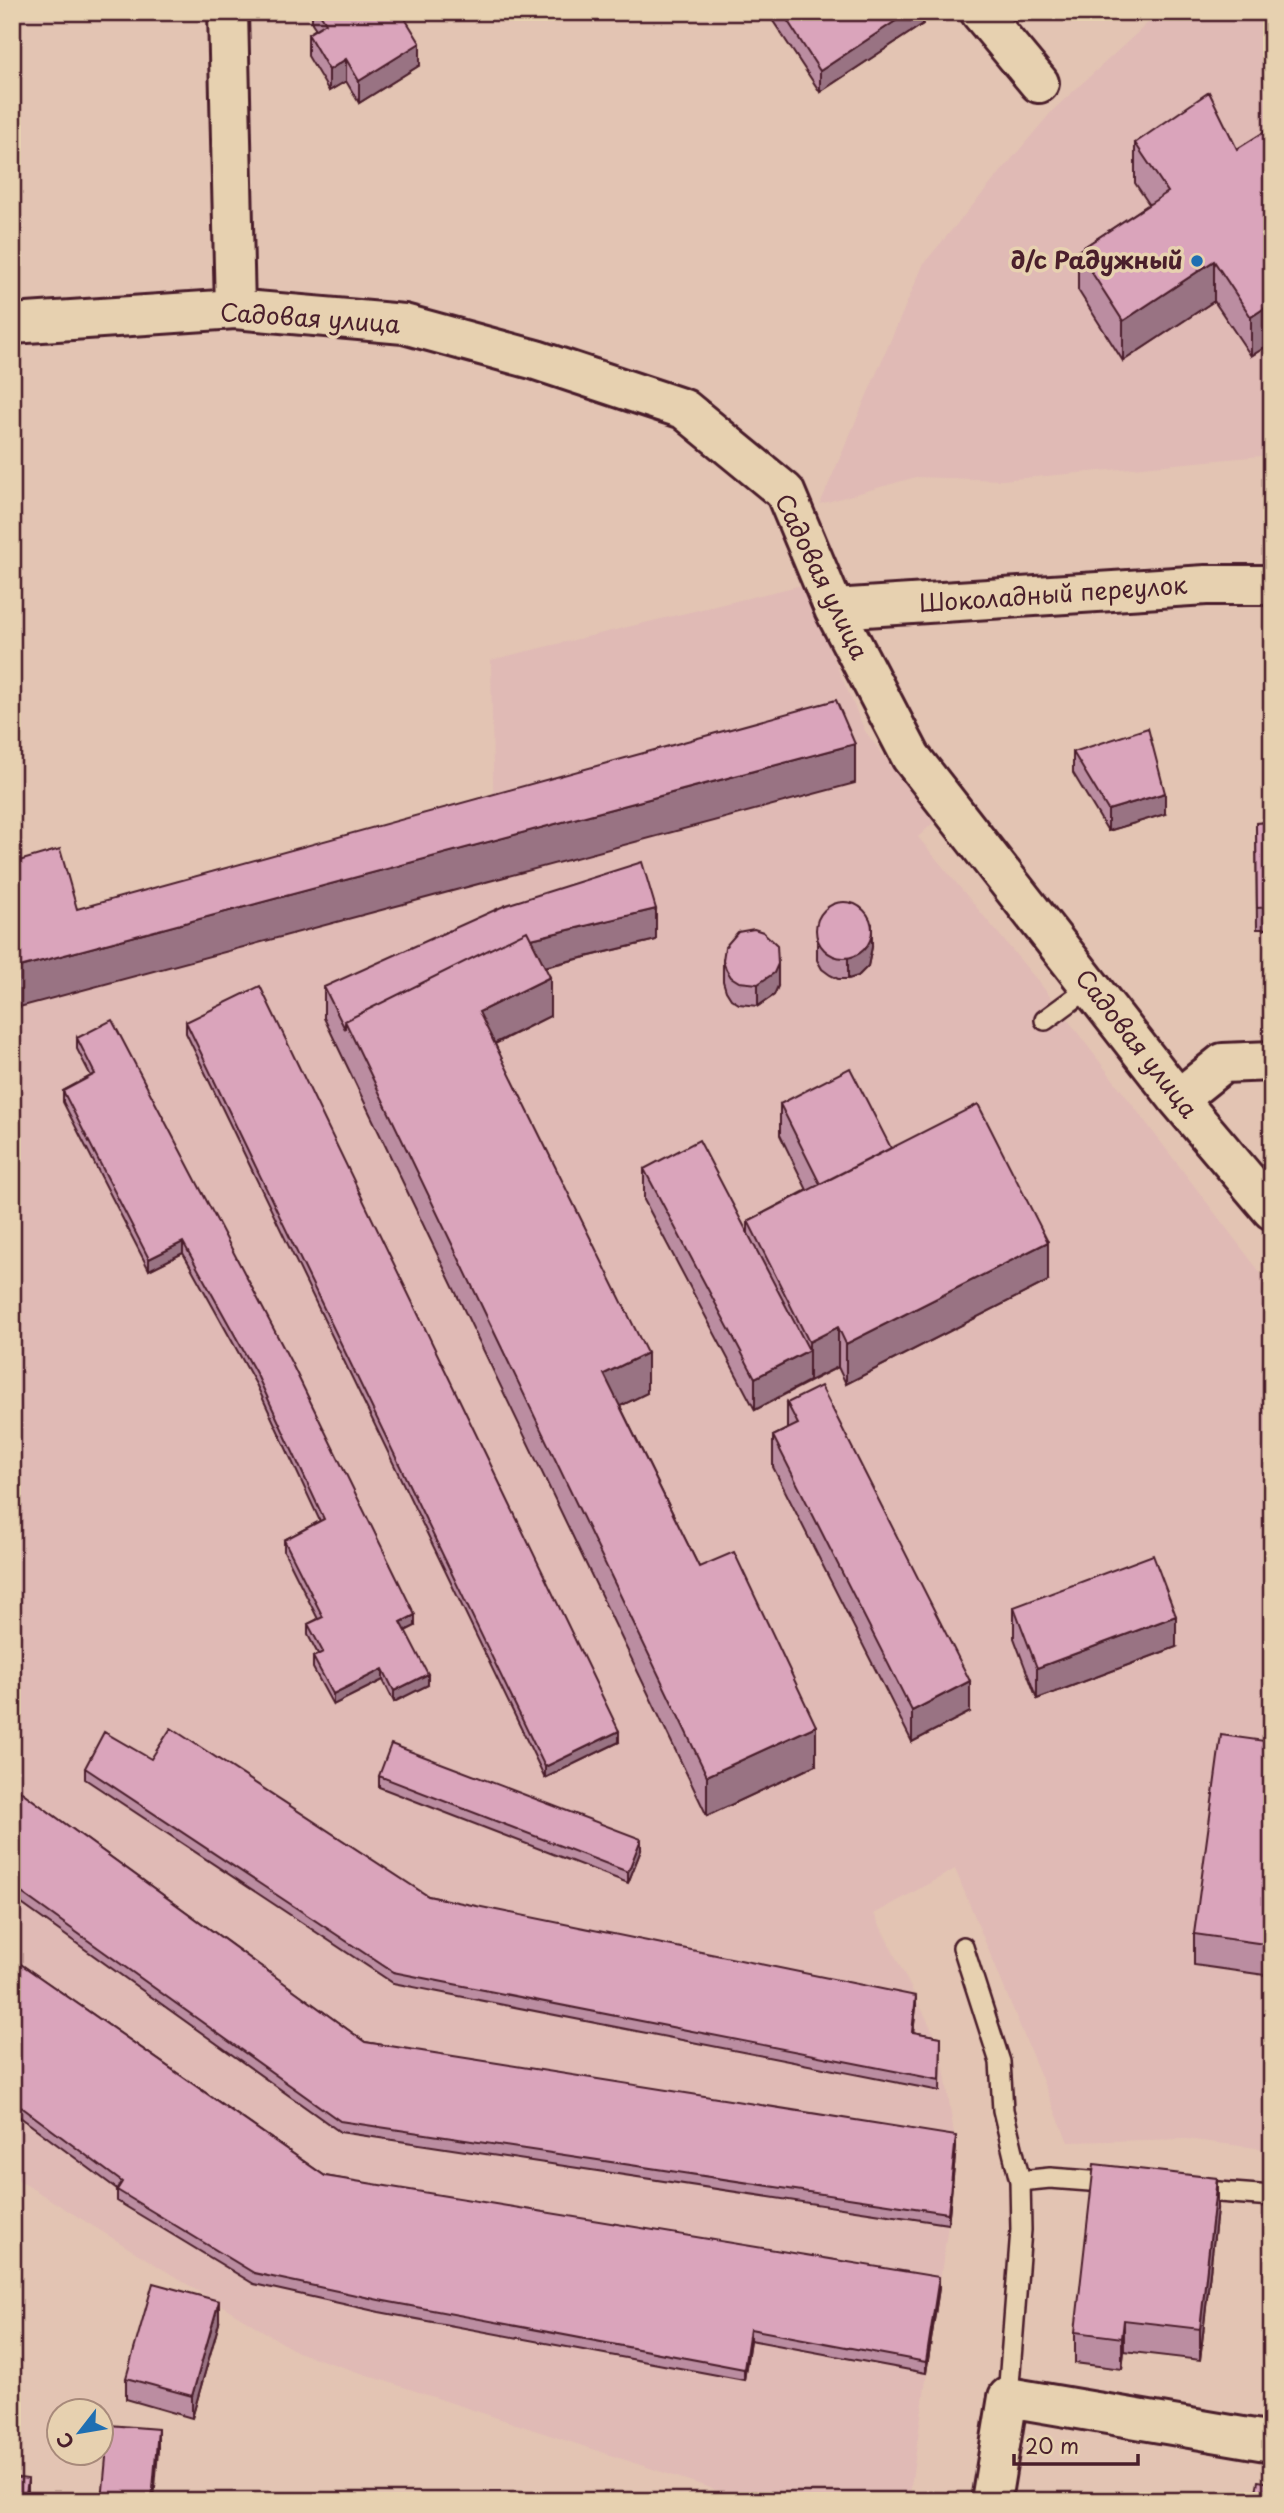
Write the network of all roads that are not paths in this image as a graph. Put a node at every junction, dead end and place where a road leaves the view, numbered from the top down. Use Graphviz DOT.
graph roads {
  1 [pos="228,12"];
  2 [pos="980,12"];
  3 [pos="1039,83"];
  4 [pos="235,309"];
  5 [pos="12,324"];
  6 [pos="1272,585"];
  7 [pos="834,609"];
  8 [pos="1090,987"];
  9 [pos="1045,1020"];
  10 [pos="1272,1061"];
  11 [pos="1178,1099"];
  12 [pos="1272,1210"];
  13 [pos="963,1947"];
  14 [pos="1020,2181"];
  15 [pos="1133,2185"];
  16 [pos="1175,2188"];
  17 [pos="1272,2196"];
  18 [pos="1008,2397"];
  19 [pos="1272,2442"];
  20 [pos="991,2501"];
  1 -- 4 [label="street"];
  2 -- 3 [label="street"];
  4 -- 5 [label="street, Садовая улица"];
  4 -- 7 [label="street, Садовая улица"];
  6 -- 7 [label="street, Шоколадный переулок"];
  7 -- 8 [label="street, Садовая улица"];
  8 -- 9 [label="lane"];
  8 -- 11 [label="street, Садовая улица"];
  10 -- 11 [label="street"];
  11 -- 12 [label="street, Садовая улица"];
  13 -- 14 [label="lane"];
  14 -- 15 [label="lane"];
  14 -- 18 [label="lane"];
  16 -- 17 [label="lane"];
  18 -- 19 [label="street"];
  18 -- 20 [label="street"];
}
